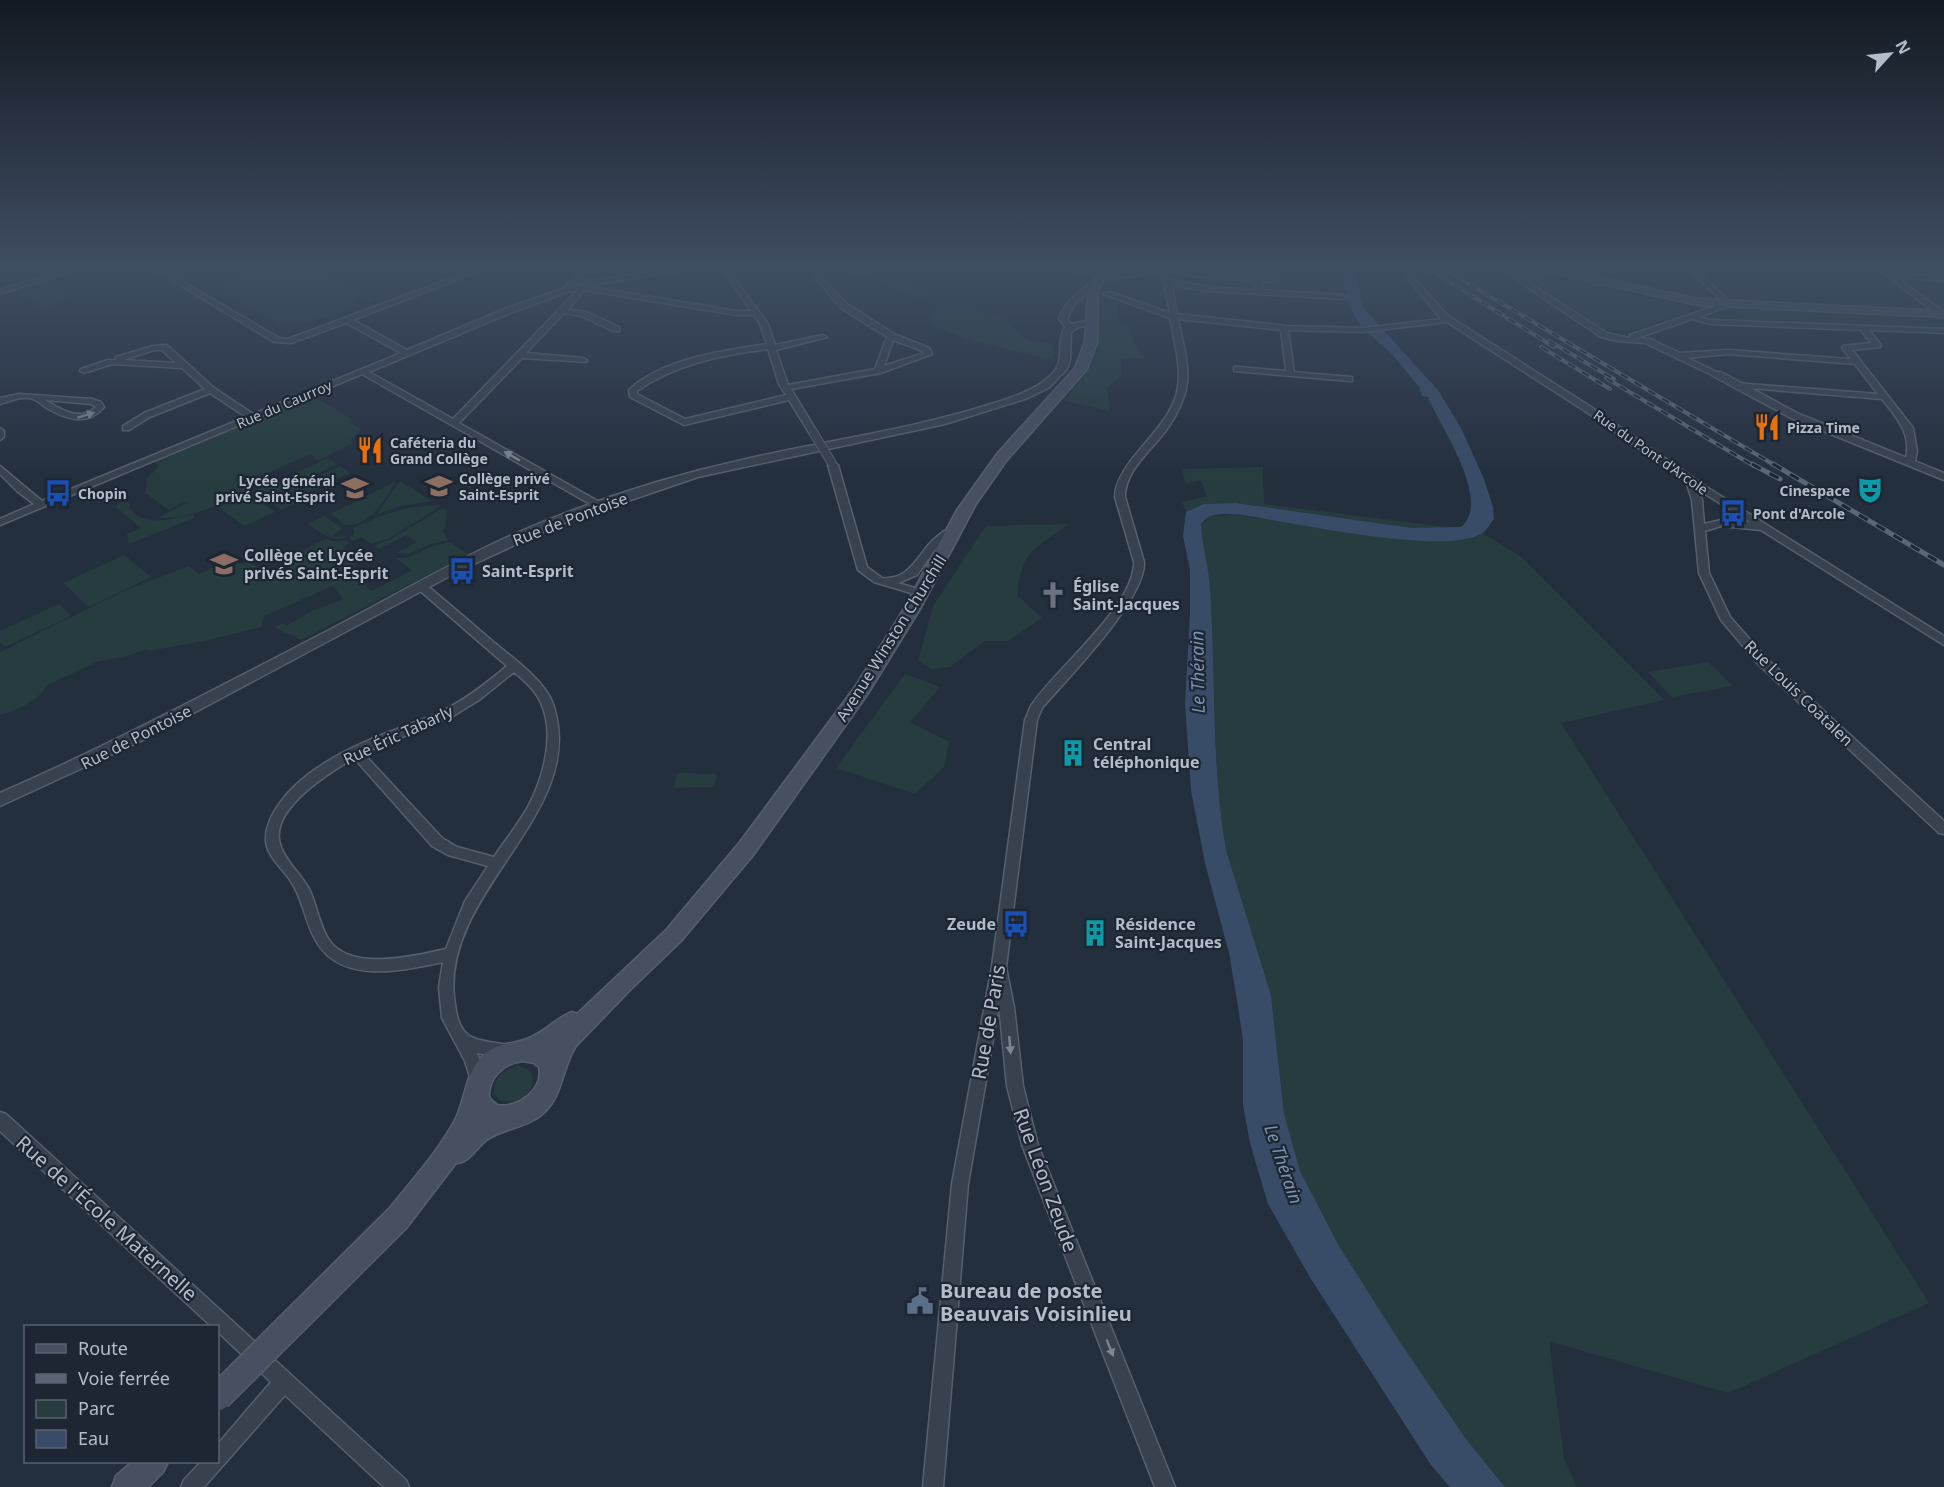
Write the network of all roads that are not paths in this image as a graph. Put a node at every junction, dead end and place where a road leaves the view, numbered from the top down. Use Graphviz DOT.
graph roads {
  1 [pos="274,337"];
  2 [pos="301,337"];
  3 [pos="378,337"];
  4 [pos="445,337"];
  5 [pos="537,337"];
  6 [pos="768,337"];
  7 [pos="821,337"];
  8 [pos="890,337"];
  9 [pos="894,337"];
  10 [pos="1064,337"];
  11 [pos="1090,337"];
  12 [pos="1178,337"];
  13 [pos="1285,337"];
  14 [pos="1475,337"];
  15 [pos="1609,337"];
  16 [pos="1631,337"];
  17 [pos="1652,337"];
  18 [pos="1871,337"];
  19 [pos="1626,339"];
  20 [pos="773,347"];
  21 [pos="407,353"];
  22 [pos="520,355"];
  23 [pos="1681,355"];
  24 [pos="583,360"];
  25 [pos="111,362"];
  26 [pos="1857,362"];
  27 [pos="184,366"];
  28 [pos="1237,369"];
  29 [pos="84,371"];
  30 [pos="362,371"];
  31 [pos="878,371"];
  32 [pos="1290,374"];
  33 [pos="1717,374"];
  34 [pos="1349,379"];
  35 [pos="1736,385"];
  36 [pos="784,388"];
  37 [pos="211,390"];
  38 [pos="34,396"];
  39 [pos="790,397"];
  40 [pos="1886,397"];
  41 [pos="0,401"];
  42 [pos="252,417"];
  43 [pos="454,423"];
  44 [pos="126,428"];
  45 [pos="0,430"];
  46 [pos="0,437"];
  47 [pos="1912,447"];
  48 [pos="1896,455"];
  49 [pos="1910,460"];
  50 [pos="0,469"];
  51 [pos="1944,477"];
  52 [pos="1690,480"];
  53 [pos="969,504"];
  54 [pos="41,505"];
  55 [pos="600,506"];
  56 [pos="0,522"];
  57 [pos="1766,529"];
  58 [pos="1700,530"];
  59 [pos="947,533"];
  60 [pos="883,582"];
  61 [pos="421,586"];
  62 [pos="915,591"];
  63 [pos="1944,641"];
  64 [pos="515,665"];
  65 [pos="356,753"];
  66 [pos="0,800"];
  67 [pos="1944,829"];
  68 [pos="497,863"];
  69 [pos="451,954"];
  70 [pos="999,966"];
  71 [pos="621,984"];
  72 [pos="459,1037"];
  73 [pos="522,1050"];
  74 [pos="552,1078"];
  75 [pos="478,1090"];
  76 [pos="501,1118"];
  77 [pos="0,1120"];
  78 [pos="398,1218"];
  79 [pos="284,1381"];
  80 [pos="219,1396"];
  81 [pos="219,1457"];
  82 [pos="151,1463"];
  83 [pos="212,1463"];
  84 [pos="128,1486"];
  85 [pos="190,1487"];
  86 [pos="399,1487"];
  87 [pos="933,1487"];
  88 [pos="1165,1487"];
  1 -- 2 [label="street"];
  3 -- 21 [label="street"];
  4 -- 21 [label="street, Rue du Caurroy"];
  5 -- 22 [label="street"];
  6 -- 20 [label="street"];
  7 -- 20 [label="street"];
  8 -- 31 [label="street"];
  9 -- 31 [label="street"];
  10 -- 55 [label="street, Rue de Pontoise"];
  11 -- 53 [label="main road, Avenue Winston Churchill"];
  12 -- 70 [label="street, Rue de Paris"];
  13 -- 32 [label="street"];
  14 -- 52 [label="street, Rue du Pont d'Arcole"];
  15 -- 19 [label="street"];
  16 -- 19 [label="street"];
  17 -- 23 [label="street"];
  18 -- 26 [label="street"];
  19 -- 23 [label="street"];
  20 -- 36 [label="street"];
  20 -- 39 [label="street"];
  21 -- 30 [label="street, Rue du Caurroy"];
  22 -- 24 [label="street"];
  22 -- 43 [label="street"];
  23 -- 26 [label="street"];
  23 -- 33 [label="street"];
  25 -- 27 [label="street"];
  25 -- 27 [label="street"];
  25 -- 29 [label="street"];
  26 -- 40 [label="street"];
  27 -- 37 [label="street"];
  28 -- 32 [label="street"];
  30 -- 42 [label="street, Rue du Caurroy"];
  30 -- 43 [label="street"];
  31 -- 36 [label="street"];
  32 -- 34 [label="street"];
  33 -- 35 [label="street"];
  35 -- 40 [label="street"];
  35 -- 48 [label="street"];
  36 -- 39 [label="street"];
  37 -- 42 [label="street"];
  37 -- 44 [label="street"];
  38 -- 38 [label="street, one-way"];
  38 -- 41 [label="street"];
  39 -- 60 [label="street, bridge"];
  40 -- 47 [label="street"];
  42 -- 54 [label="street, Rue du Caurroy"];
  55 -- 43 [label="street, one-way"];
  45 -- 46 [label="street"];
  47 -- 48 [label="street"];
  47 -- 49 [label="street"];
  48 -- 49 [label="street"];
  49 -- 51 [label="street"];
  50 -- 54 [label="street"];
  52 -- 57 [label="street, Rue du Pont d'Arcole"];
  52 -- 58 [label="street, Rue Louis Coatalen"];
  53 -- 59 [label="main road, Avenue Winston Churchill"];
  53 -- 62 [label="main road, Avenue Winston Churchill"];
  54 -- 56 [label="street, Rue du Caurroy"];
  55 -- 61 [label="street, Rue de Pontoise"];
  57 -- 58 [label="street"];
  57 -- 63 [label="street, Rue du Pont d'Arcole"];
  58 -- 67 [label="street, Rue Louis Coatalen"];
  59 -- 60 [label="street"];
  59 -- 62 [label="main road, Avenue Winston Churchill"];
  60 -- 62 [label="street"];
  61 -- 64 [label="street"];
  61 -- 66 [label="street, Rue de Pontoise"];
  62 -- 71 [label="main road, Avenue Winston Churchill"];
  64 -- 65 [label="street, Rue Éric Tabarly"];
  64 -- 68 [label="street"];
  65 -- 68 [label="street"];
  65 -- 69 [label="street, Rue Éric Tabarly"];
  68 -- 69 [label="street"];
  69 -- 72 [label="street"];
  70 -- 87 [label="street, Rue de Paris"];
  70 -- 88 [label="street, Rue Léon Zeude, one-way"];
  71 -- 73 [label="main road, Avenue Winston Churchill"];
  71 -- 74 [label="main road, Avenue Winston Churchill"];
  72 -- 73 [label="street"];
  72 -- 75 [label="street"];
  73 -- 74 [label="main road"];
  73 -- 75 [label="main road"];
  74 -- 76 [label="main road"];
  75 -- 76 [label="main road"];
  75 -- 78 [label="main road"];
  76 -- 78 [label="main road"];
  77 -- 79 [label="street, Rue de l'École Maternelle"];
  78 -- 80 [label="main road, bridge"];
  79 -- 81 [label="street"];
  79 -- 86 [label="street, Rue de l'École Maternelle"];
  82 -- 84 [label="main road"];
  83 -- 85 [label="street"];
}
